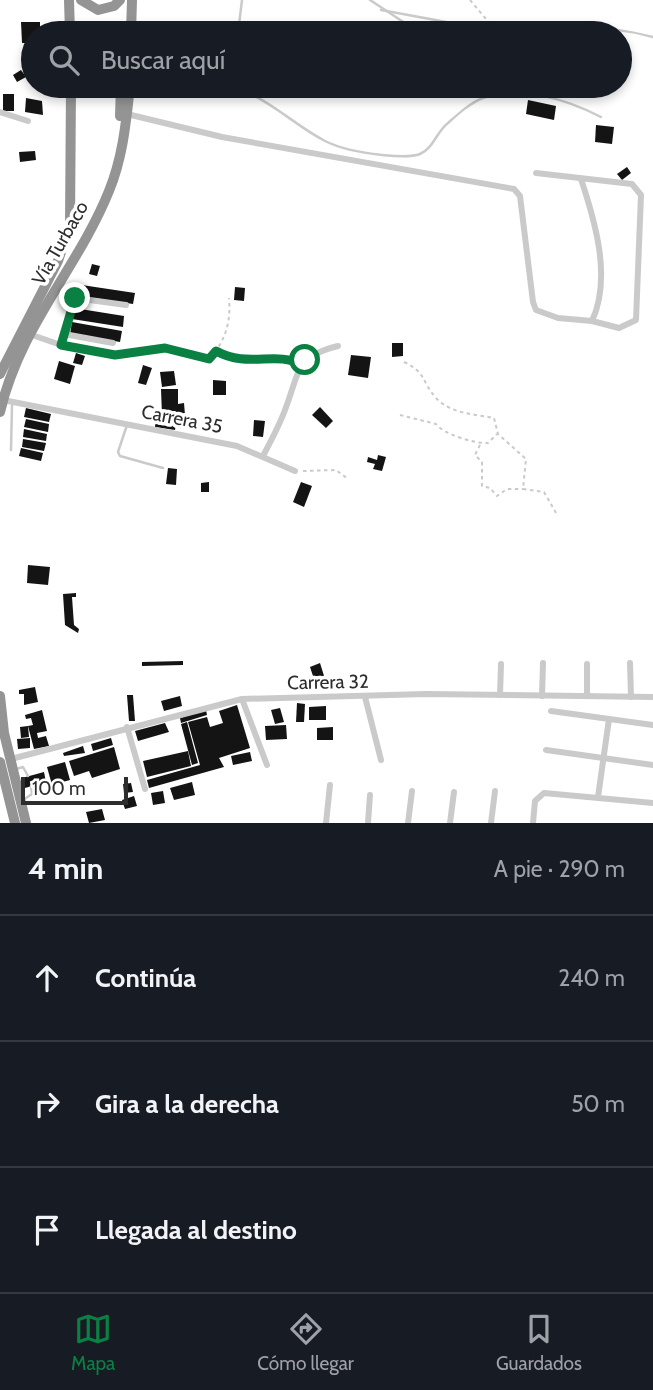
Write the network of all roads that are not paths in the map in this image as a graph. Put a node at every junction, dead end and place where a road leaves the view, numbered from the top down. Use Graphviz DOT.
graph roads {
  1 [pos="69,0"];
  2 [pos="81,0"];
  3 [pos="120,0"];
  4 [pos="132,0"];
  5 [pos="242,0"];
  6 [pos="370,0"];
  7 [pos="381,10"];
  8 [pos="70,21"];
  9 [pos="131,21"];
  10 [pos="239,21"];
  11 [pos="400,21"];
  12 [pos="442,21"];
  13 [pos="632,33"];
  14 [pos="653,37"];
  15 [pos="71,98"];
  16 [pos="77,98"];
  17 [pos="120,98"];
  18 [pos="129,98"];
  19 [pos="258,98"];
  20 [pos="485,98"];
  21 [pos="546,98"];
  22 [pos="0,112"];
  23 [pos="127,114"];
  24 [pos="601,117"];
  25 [pos="28,121"];
  26 [pos="124,139"];
  27 [pos="72,160"];
  28 [pos="536,173"];
  29 [pos="581,179"];
  30 [pos="126,305"];
  31 [pos="592,321"];
  32 [pos="29,334"];
  33 [pos="64,334"];
  34 [pos="113,343"];
  35 [pos="61,345"];
  36 [pos="338,346"];
  37 [pos="165,348"];
  38 [pos="0,374"];
  39 [pos="7,401"];
  40 [pos="0,412"];
  41 [pos="127,425"];
  42 [pos="11,450"];
  43 [pos="263,456"];
  44 [pos="163,468"];
  45 [pos="295,471"];
  46 [pos="543,663"];
  47 [pos="630,663"];
  48 [pos="501,664"];
  49 [pos="587,664"];
  50 [pos="500,695"];
  51 [pos="0,696"];
  52 [pos="542,696"];
  53 [pos="587,696"];
  54 [pos="365,697"];
  55 [pos="631,697"];
  56 [pos="653,697"];
  57 [pos="242,699"];
  58 [pos="551,711"];
  59 [pos="609,719"];
  60 [pos="653,725"];
  61 [pos="127,727"];
  62 [pos="546,750"];
  63 [pos="603,758"];
  64 [pos="380,760"];
  65 [pos="13,763"];
  66 [pos="267,765"];
  67 [pos="653,765"];
  68 [pos="29,776"];
  69 [pos="330,785"];
  70 [pos="31,786"];
  71 [pos="3,789"];
  72 [pos="145,789"];
  73 [pos="412,791"];
  74 [pos="495,791"];
  75 [pos="454,792"];
  76 [pos="370,795"];
  77 [pos="598,797"];
  78 [pos="20,802"];
  79 [pos="653,803"];
  80 [pos="15,823"];
  81 [pos="26,823"];
  82 [pos="327,823"];
  83 [pos="368,823"];
  84 [pos="408,823"];
  85 [pos="450,823"];
  86 [pos="491,823"];
  87 [pos="533,823"];
  1 -- 8 [label="highway"];
  2 -- 3 [label="highway"];
  4 -- 9 [label="highway"];
  5 -- 10 [label="lane"];
  6 -- 7 [label="lane"];
  7 -- 11 [label="lane"];
  7 -- 12 [label="lane"];
  13 -- 14 [label="lane"];
  15 -- 27 [label="highway, Vía Turbaco"];
  16 -- 27 [label="highway"];
  17 -- 26 [label="highway"];
  18 -- 23 [label="highway, Vía Turbaco"];
  19 -- 20 [label="lane"];
  21 -- 24 [label="lane"];
  22 -- 25 [label="street"];
  23 -- 26 [label="highway, Vía Turbaco"];
  23 -- 31 [label="street"];
  26 -- 32 [label="highway, Vía Turbaco"];
  27 -- 38 [label="highway, Vía Turbaco"];
  28 -- 29 [label="street"];
  29 -- 31 [label="street"];
  29 -- 31 [label="street"];
  30 -- 33 [label="street"];
  32 -- 35 [label="street"];
  32 -- 39 [label="highway, Vía Turbaco"];
  33 -- 34 [label="street"];
  33 -- 35 [label="street"];
  35 -- 37 [label="street"];
  36 -- 43 [label="street"];
  39 -- 40 [label="highway, Vía Turbaco"];
  39 -- 41 [label="street, Carrera 35"];
  39 -- 42 [label="lane"];
  41 -- 43 [label="street, Carrera 35"];
  41 -- 44 [label="lane"];
  43 -- 45 [label="street, Carrera 35"];
  46 -- 52 [label="street"];
  47 -- 55 [label="street"];
  48 -- 50 [label="street"];
  49 -- 53 [label="street"];
  50 -- 52 [label="street, Carrera 32"];
  50 -- 54 [label="street, Carrera 32"];
  51 -- 65 [label="highway"];
  52 -- 53 [label="street, Carrera 32"];
  53 -- 55 [label="street, Carrera 32"];
  54 -- 57 [label="street, Carrera 32"];
  54 -- 64 [label="street"];
  55 -- 56 [label="street, Carrera 32"];
  57 -- 61 [label="street, Carrera 32"];
  57 -- 66 [label="street"];
  58 -- 59 [label="street"];
  59 -- 60 [label="street"];
  59 -- 63 [label="street"];
  61 -- 65 [label="street, Carrera 32"];
  61 -- 72 [label="street"];
  62 -- 63 [label="street"];
  63 -- 67 [label="street"];
  63 -- 77 [label="street"];
  65 -- 68 [label="lane"];
  65 -- 71 [label="highway"];
  65 -- 78 [label="highway"];
  69 -- 82 [label="street"];
  70 -- 78 [label="lane"];
  71 -- 80 [label="highway"];
  73 -- 84 [label="street"];
  74 -- 86 [label="street"];
  75 -- 85 [label="street"];
  76 -- 83 [label="street"];
  77 -- 79 [label="street"];
  77 -- 87 [label="street"];
  78 -- 81 [label="highway"];
}
